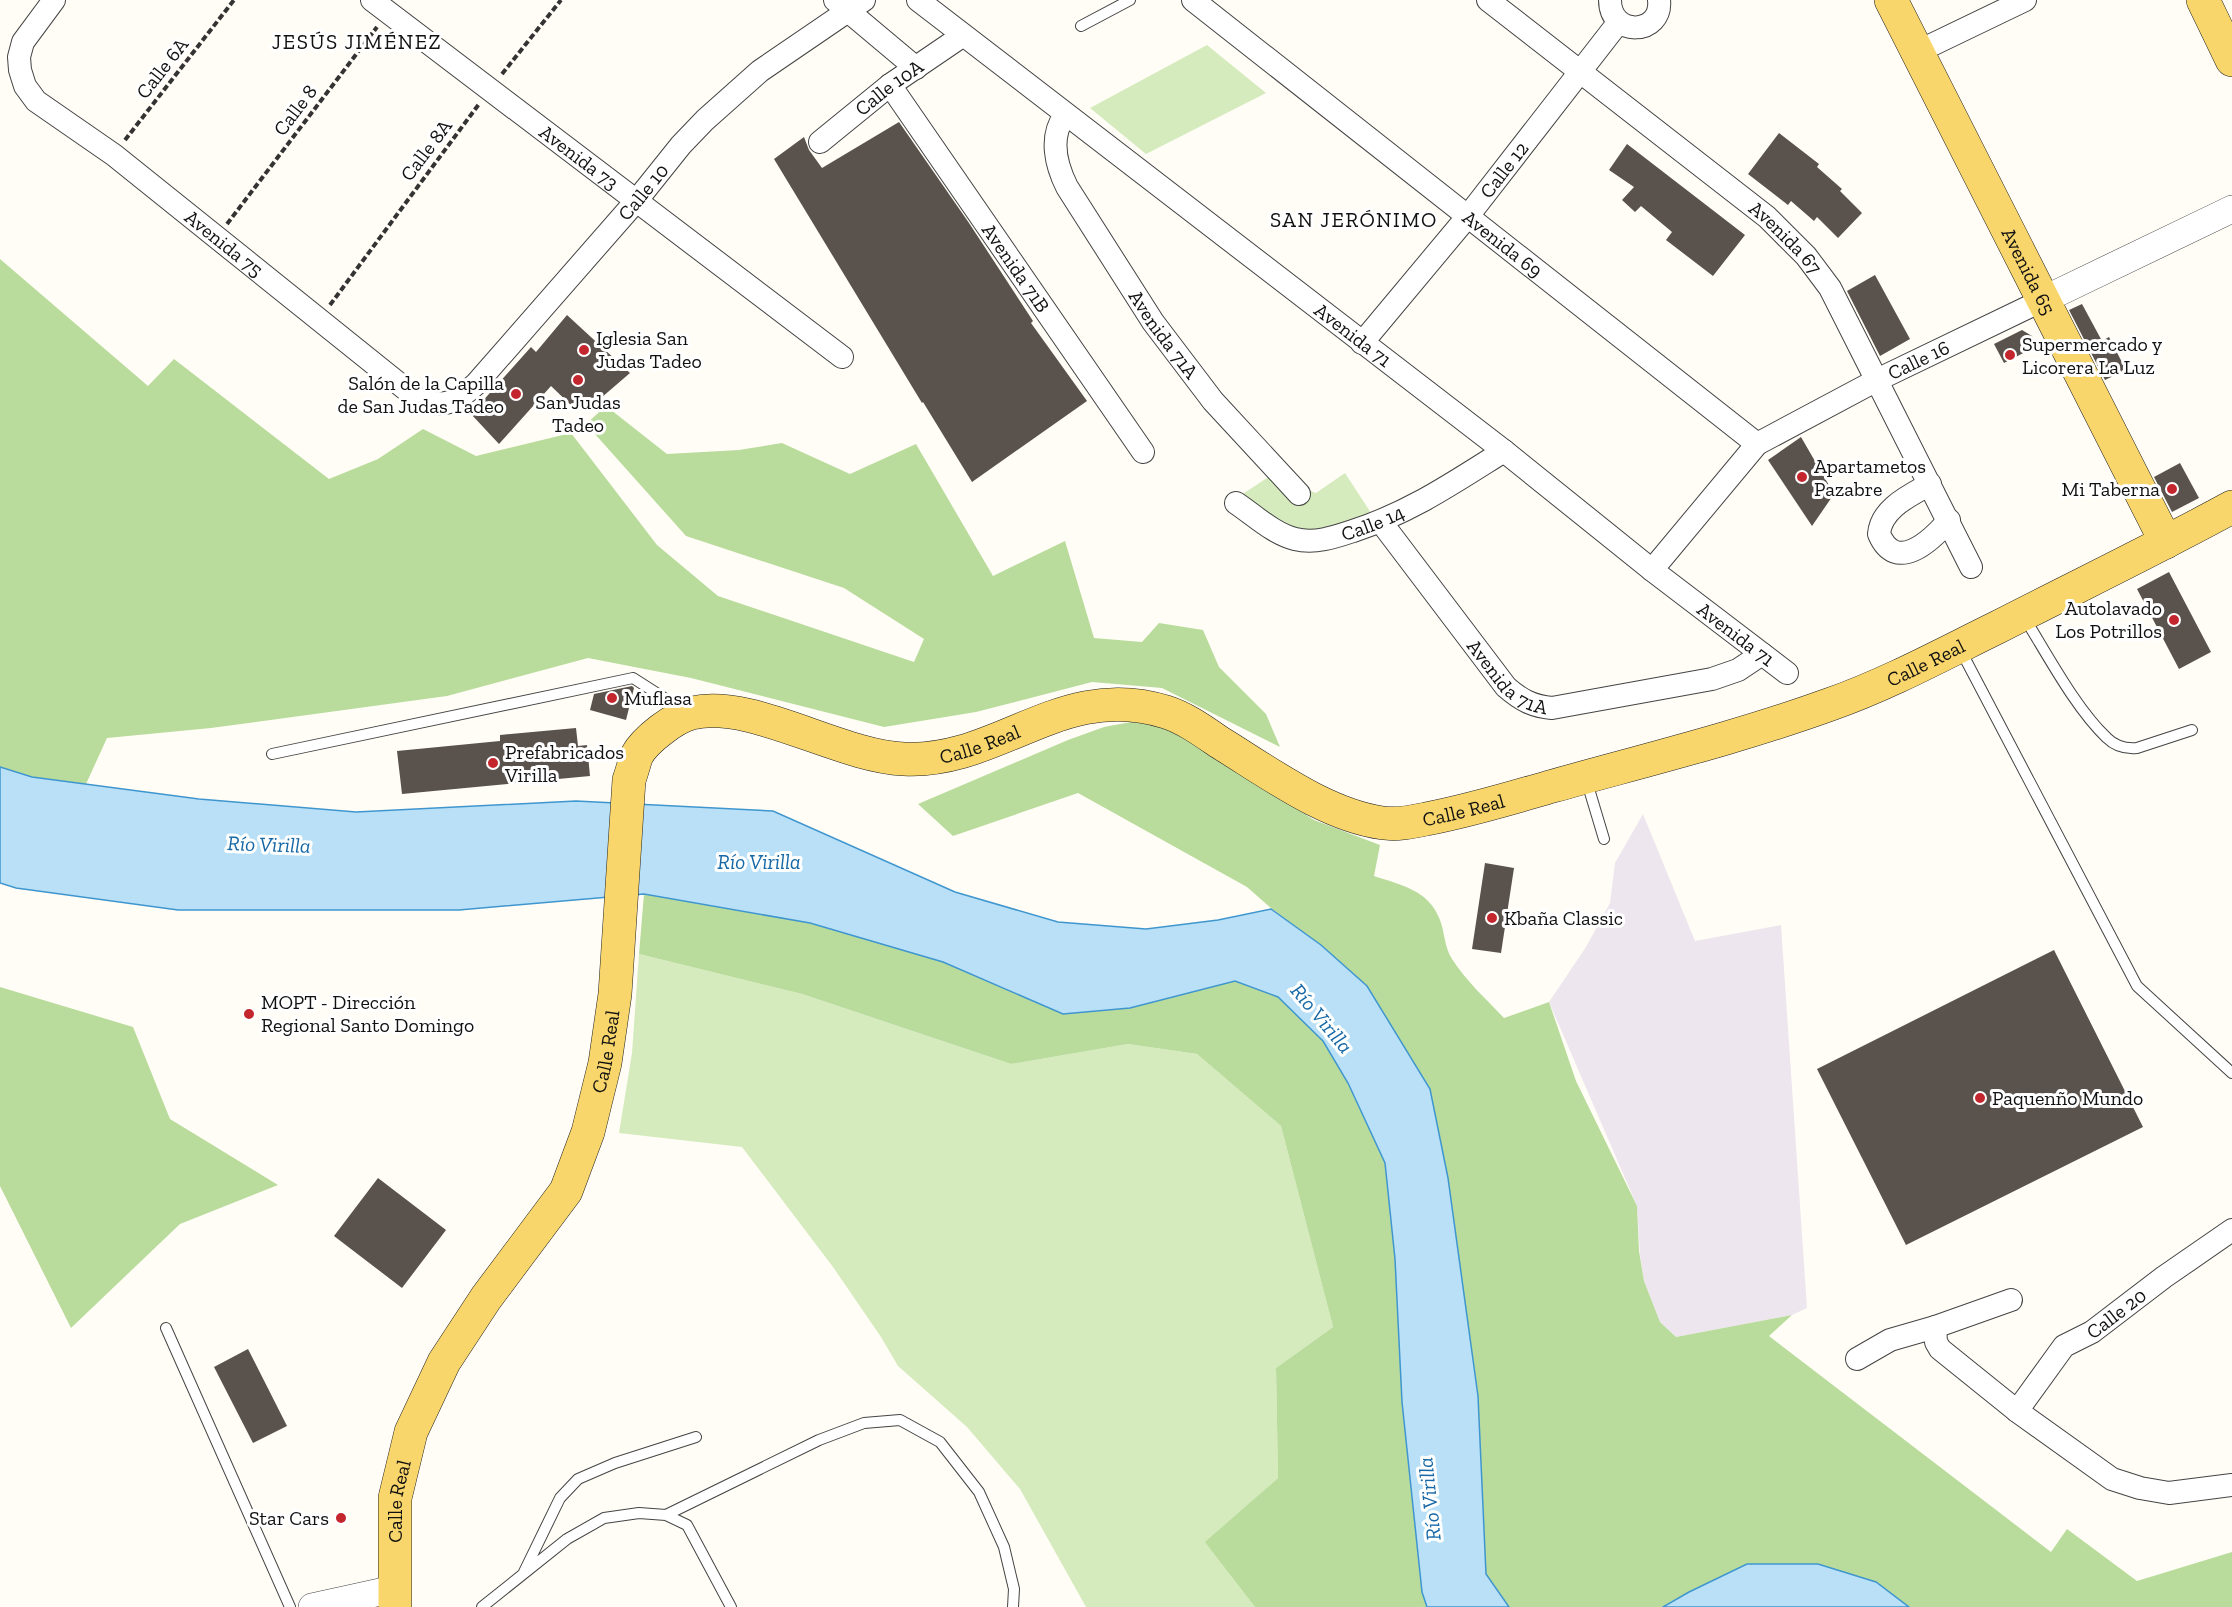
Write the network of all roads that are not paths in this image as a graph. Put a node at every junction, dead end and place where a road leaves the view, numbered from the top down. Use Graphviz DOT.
graph roads {
  1 [pos="54,0"];
  2 [pos="918,0"];
  3 [pos="1130,0"];
  4 [pos="1192,0"];
  5 [pos="1488,0"];
  6 [pos="1610,0"];
  7 [pos="1659,0"];
  8 [pos="1891,0"];
  9 [pos="2025,0"];
  10 [pos="2203,0"];
  11 [pos="849,4"];
  12 [pos="380,6"];
  13 [pos="1618,23"];
  14 [pos="1081,26"];
  15 [pos="962,36"];
  16 [pos="1917,52"];
  17 [pos="2232,60"];
  18 [pos="916,68"];
  19 [pos="1581,72"];
  20 [pos="890,85"];
  21 [pos="1065,115"];
  22 [pos="820,142"];
  23 [pos="637,200"];
  24 [pos="2232,209"];
  25 [pos="1468,216"];
  26 [pos="2043,300"];
  27 [pos="1362,343"];
  28 [pos="842,357"];
  29 [pos="1877,380"];
  30 [pos="441,404"];
  31 [pos="1757,444"];
  32 [pos="1504,451"];
  33 [pos="1143,452"];
  34 [pos="1930,484"];
  35 [pos="1299,494"];
  36 [pos="1236,503"];
  37 [pos="2232,507"];
  38 [pos="2232,513"];
  39 [pos="1949,520"];
  40 [pos="1381,522"];
  41 [pos="2166,542"];
  42 [pos="1971,567"];
  43 [pos="1652,570"];
  44 [pos="2022,615"];
  45 [pos="1958,646"];
  46 [pos="1762,654"];
  47 [pos="1786,673"];
  48 [pos="688,714"];
  49 [pos="2192,730"];
  50 [pos="272,754"];
  51 [pos="1586,777"];
  52 [pos="1604,839"];
  53 [pos="2232,1073"];
  54 [pos="2232,1230"];
  55 [pos="2011,1300"];
  56 [pos="1935,1327"];
  57 [pos="166,1328"];
  58 [pos="1857,1359"];
  59 [pos="2017,1411"];
  60 [pos="696,1437"];
  61 [pos="2232,1485"];
  62 [pos="666,1515"];
  63 [pos="522,1575"];
  64 [pos="395,1598"];
  65 [pos="290,1607"];
  66 [pos="312,1607"];
  67 [pos="482,1607"];
  68 [pos="731,1607"];
  69 [pos="1013,1607"];
  1 -- 30 [label="street, Avenida 75"];
  2 -- 15 [label="street, Avenida 71"];
  3 -- 14 [label="lane"];
  4 -- 25 [label="street, Avenida 69"];
  5 -- 19 [label="street, Avenida 67"];
  6 -- 13 [label="street"];
  7 -- 13 [label="street"];
  8 -- 16 [label="main road, Avenida 65"];
  9 -- 16 [label="street"];
  10 -- 17 [label="main road"];
  11 -- 18 [label="street"];
  11 -- 23 [label="street, Calle 10"];
  12 -- 23 [label="street, Avenida 73"];
  13 -- 19 [label="street, Calle 12"];
  15 -- 18 [label="street, Calle 10A"];
  15 -- 21 [label="street, Avenida 71"];
  16 -- 26 [label="main road, Avenida 65"];
  18 -- 20 [label="street, Calle 10A"];
  19 -- 25 [label="street, Calle 12"];
  19 -- 29 [label="street, Avenida 67"];
  20 -- 22 [label="street, Calle 10A"];
  20 -- 33 [label="street, Avenida 71B"];
  21 -- 27 [label="street, Avenida 71"];
  21 -- 35 [label="street, Avenida 71A"];
  23 -- 28 [label="street, Avenida 73"];
  23 -- 30 [label="street, Calle 10"];
  24 -- 26 [label="street, Calle 16"];
  25 -- 27 [label="street, Calle 12"];
  25 -- 31 [label="street, Avenida 69"];
  26 -- 29 [label="street, Calle 16"];
  26 -- 41 [label="main road, Avenida 65"];
  27 -- 32 [label="street, Avenida 71"];
  29 -- 31 [label="street, Calle 16"];
  29 -- 34 [label="street, Avenida 67"];
  31 -- 43 [label="street, Calle 16"];
  32 -- 40 [label="street, Calle 14"];
  32 -- 43 [label="street, Avenida 71"];
  34 -- 39 [label="street, Avenida 67"];
  34 -- 39 [label="street"];
  36 -- 40 [label="street, Calle 14"];
  37 -- 41 [label="main road, Calle Real"];
  38 -- 41 [label="street"];
  39 -- 42 [label="street, Avenida 67"];
  40 -- 46 [label="street, Avenida 71A"];
  41 -- 44 [label="main road, Calle Real"];
  43 -- 46 [label="street, Avenida 71"];
  44 -- 45 [label="main road, Calle Real"];
  44 -- 49 [label="lane"];
  45 -- 51 [label="main road, Calle Real"];
  45 -- 53 [label="lane"];
  46 -- 47 [label="street, Avenida 71"];
  48 -- 50 [label="lane"];
  48 -- 51 [label="main road, Calle Real"];
  48 -- 64 [label="main road, Calle Real"];
  51 -- 52 [label="lane"];
  54 -- 59 [label="street, Calle 20"];
  55 -- 56 [label="street"];
  56 -- 58 [label="street"];
  56 -- 59 [label="street"];
  57 -- 65 [label="lane"];
  59 -- 61 [label="street"];
  60 -- 63 [label="lane"];
  62 -- 63 [label="lane"];
  62 -- 68 [label="lane"];
  62 -- 69 [label="lane"];
  63 -- 67 [label="lane"];
  64 -- 66 [label="street"];
}
